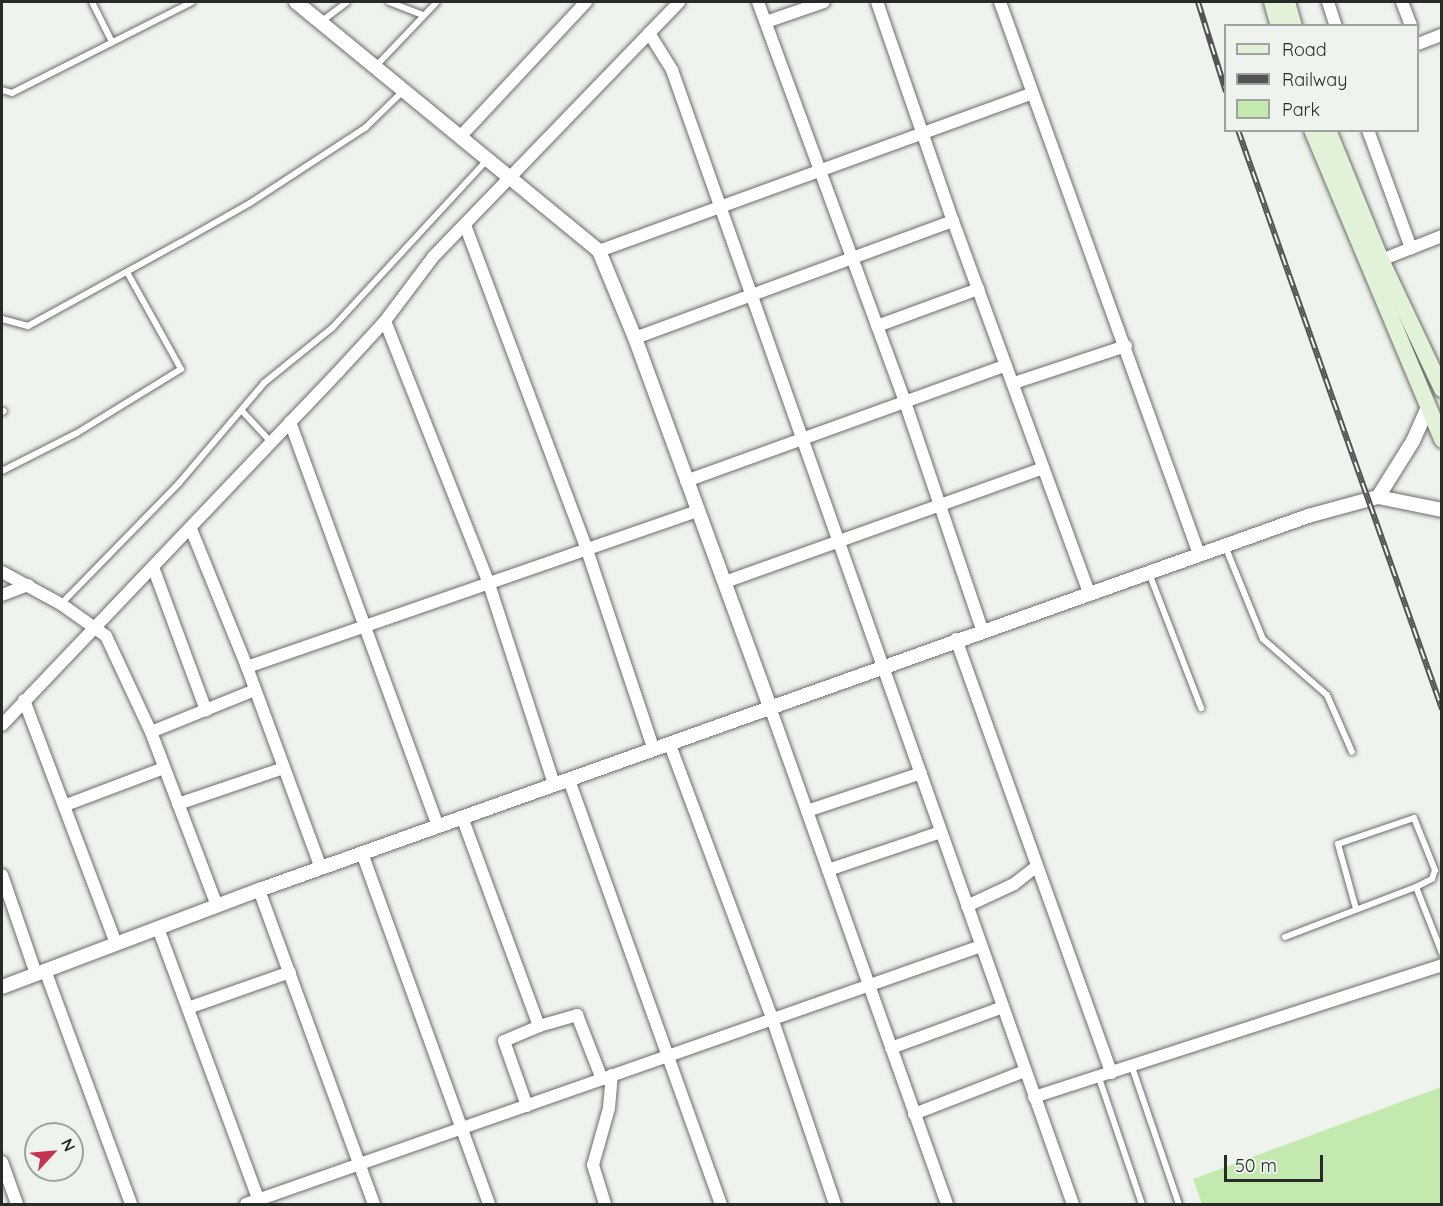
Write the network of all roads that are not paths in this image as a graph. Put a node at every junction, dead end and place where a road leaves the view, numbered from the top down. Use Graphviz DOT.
graph roads {
  1 [pos="92,2"];
  2 [pos="192,2"];
  3 [pos="296,2"];
  4 [pos="347,2"];
  5 [pos="389,2"];
  6 [pos="437,2"];
  7 [pos="586,2"];
  8 [pos="679,2"];
  9 [pos="758,2"];
  10 [pos="824,2"];
  11 [pos="877,2"];
  12 [pos="1000,2"];
  13 [pos="1272,2"];
  14 [pos="1287,2"];
  15 [pos="1329,2"];
  16 [pos="1402,2"];
  17 [pos="423,15"];
  18 [pos="321,22"];
  19 [pos="766,22"];
  20 [pos="1278,24"];
  21 [pos="1293,24"];
  22 [pos="1335,24"];
  23 [pos="1410,24"];
  24 [pos="649,33"];
  25 [pos="1442,35"];
  26 [pos="112,42"];
  27 [pos="1419,44"];
  28 [pos="373,69"];
  29 [pos="2,90"];
  30 [pos="402,92"];
  31 [pos="1032,93"];
  32 [pos="1313,132"];
  33 [pos="1329,132"];
  34 [pos="1369,132"];
  35 [pos="922,133"];
  36 [pos="460,137"];
  37 [pos="488,159"];
  38 [pos="820,168"];
  39 [pos="511,179"];
  40 [pos="717,206"];
  41 [pos="953,221"];
  42 [pos="465,225"];
  43 [pos="1442,236"];
  44 [pos="1410,248"];
  45 [pos="599,251"];
  46 [pos="854,259"];
  47 [pos="1381,260"];
  48 [pos="127,272"];
  49 [pos="978,290"];
  50 [pos="749,296"];
  51 [pos="1398,313"];
  52 [pos="2,319"];
  53 [pos="385,321"];
  54 [pos="877,326"];
  55 [pos="635,338"];
  56 [pos="1126,346"];
  57 [pos="1006,365"];
  58 [pos="1014,383"];
  59 [pos="1442,389"];
  60 [pos="905,402"];
  61 [pos="1428,407"];
  62 [pos="243,412"];
  63 [pos="290,422"];
  64 [pos="801,439"];
  65 [pos="1442,440"];
  66 [pos="271,442"];
  67 [pos="1043,468"];
  68 [pos="2,471"];
  69 [pos="686,481"];
  70 [pos="1378,497"];
  71 [pos="940,504"];
  72 [pos="1442,510"];
  73 [pos="698,511"];
  74 [pos="191,529"];
  75 [pos="837,542"];
  76 [pos="1224,545"];
  77 [pos="587,550"];
  78 [pos="1199,554"];
  79 [pos="153,567"];
  80 [pos="2,572"];
  81 [pos="1149,572"];
  82 [pos="725,582"];
  83 [pos="489,584"];
  84 [pos="28,585"];
  85 [pos="1089,593"];
  86 [pos="2,595"];
  87 [pos="61,604"];
  88 [pos="94,625"];
  89 [pos="368,625"];
  90 [pos="982,630"];
  91 [pos="956,639"];
  92 [pos="885,665"];
  93 [pos="247,667"];
  94 [pos="255,690"];
  95 [pos="24,700"];
  96 [pos="770,707"];
  97 [pos="1201,708"];
  98 [pos="206,710"];
  99 [pos="2,725"];
  100 [pos="151,732"];
  101 [pos="670,745"];
  102 [pos="654,750"];
  103 [pos="1352,752"];
  104 [pos="164,768"];
  105 [pos="284,768"];
  106 [pos="921,773"];
  107 [pos="570,780"];
  108 [pos="555,784"];
  109 [pos="178,804"];
  110 [pos="66,805"];
  111 [pos="807,811"];
  112 [pos="462,817"];
  113 [pos="438,826"];
  114 [pos="941,832"];
  115 [pos="362,853"];
  116 [pos="1037,866"];
  117 [pos="321,868"];
  118 [pos="828,870"];
  119 [pos="2,874"];
  120 [pos="1416,886"];
  121 [pos="259,890"];
  122 [pos="217,906"];
  123 [pos="967,906"];
  124 [pos="1356,909"];
  125 [pos="158,928"];
  126 [pos="1285,937"];
  127 [pos="116,943"];
  128 [pos="981,946"];
  129 [pos="1442,952"];
  130 [pos="1442,965"];
  131 [pos="41,972"];
  132 [pos="290,972"];
  133 [pos="869,984"];
  134 [pos="2,987"];
  135 [pos="1003,1007"];
  136 [pos="188,1008"];
  137 [pos="772,1018"];
  138 [pos="539,1026"];
  139 [pos="891,1048"];
  140 [pos="666,1055"];
  141 [pos="1132,1067"];
  142 [pos="1025,1071"];
  143 [pos="1111,1073"];
  144 [pos="607,1077"];
  145 [pos="1099,1078"];
  146 [pos="1034,1097"];
  147 [pos="527,1106"];
  148 [pos="914,1114"];
  149 [pos="462,1130"];
  150 [pos="2,1162"];
  151 [pos="360,1164"];
  152 [pos="255,1203"];
  153 [pos="16,1204"];
  154 [pos="131,1204"];
  155 [pos="374,1204"];
  156 [pos="489,1204"];
  157 [pos="605,1204"];
  158 [pos="721,1204"];
  159 [pos="835,1204"];
  160 [pos="947,1204"];
  161 [pos="1073,1204"];
  162 [pos="1142,1204"];
  163 [pos="1179,1204"];
  1 -- 26 [label="lane"];
  2 -- 26 [label="lane"];
  3 -- 18 [label="street"];
  4 -- 18 [label="lane"];
  5 -- 17 [label="lane"];
  6 -- 17 [label="lane"];
  7 -- 36 [label="street"];
  8 -- 24 [label="street"];
  9 -- 19 [label="street"];
  10 -- 19 [label="street"];
  11 -- 35 [label="street"];
  12 -- 31 [label="street"];
  13 -- 20 [label="main road"];
  14 -- 21 [label="main road"];
  15 -- 22 [label="street"];
  16 -- 23 [label="street"];
  17 -- 28 [label="lane"];
  18 -- 28 [label="street"];
  19 -- 38 [label="street"];
  24 -- 39 [label="street"];
  24 -- 40 [label="street"];
  25 -- 27 [label="street"];
  26 -- 29 [label="lane"];
  28 -- 30 [label="street"];
  30 -- 36 [label="street"];
  30 -- 48 [label="lane"];
  31 -- 35 [label="street"];
  31 -- 56 [label="street"];
  32 -- 51 [label="main road"];
  33 -- 47 [label="main road"];
  34 -- 44 [label="street"];
  35 -- 38 [label="street"];
  35 -- 41 [label="street"];
  36 -- 37 [label="street"];
  37 -- 39 [label="street"];
  37 -- 62 [label="lane"];
  38 -- 40 [label="street"];
  38 -- 46 [label="street"];
  39 -- 42 [label="street"];
  39 -- 45 [label="street"];
  40 -- 45 [label="street"];
  40 -- 50 [label="street"];
  41 -- 46 [label="street"];
  41 -- 49 [label="street"];
  42 -- 53 [label="street"];
  42 -- 77 [label="street"];
  43 -- 44 [label="street"];
  44 -- 47 [label="street"];
  45 -- 55 [label="street"];
  46 -- 50 [label="street"];
  46 -- 54 [label="street"];
  47 -- 51 [label="main road"];
  48 -- 52 [label="lane"];
  48 -- 68 [label="lane"];
  49 -- 54 [label="street"];
  49 -- 57 [label="street"];
  50 -- 55 [label="street"];
  50 -- 64 [label="street"];
  51 -- 59 [label="main road"];
  51 -- 61 [label="main road"];
  53 -- 63 [label="street"];
  53 -- 83 [label="street"];
  54 -- 60 [label="street"];
  55 -- 69 [label="street"];
  56 -- 58 [label="street"];
  56 -- 78 [label="street"];
  57 -- 58 [label="street"];
  57 -- 60 [label="street"];
  58 -- 67 [label="street"];
  60 -- 64 [label="street"];
  60 -- 71 [label="street"];
  61 -- 65 [label="main road"];
  61 -- 70 [label="street"];
  62 -- 66 [label="lane"];
  62 -- 87 [label="lane"];
  63 -- 66 [label="street"];
  63 -- 89 [label="street"];
  64 -- 69 [label="street"];
  64 -- 75 [label="street"];
  66 -- 74 [label="street"];
  67 -- 71 [label="street"];
  67 -- 85 [label="street"];
  69 -- 73 [label="street"];
  70 -- 72 [label="street"];
  70 -- 76 [label="street"];
  71 -- 75 [label="street"];
  71 -- 90 [label="street"];
  73 -- 77 [label="street"];
  73 -- 82 [label="street"];
  74 -- 79 [label="street"];
  74 -- 93 [label="street"];
  75 -- 82 [label="street"];
  75 -- 92 [label="street"];
  76 -- 78 [label="street"];
  76 -- 103 [label="lane"];
  77 -- 83 [label="street"];
  77 -- 102 [label="street"];
  78 -- 81 [label="street"];
  79 -- 88 [label="street"];
  79 -- 98 [label="street"];
  80 -- 84 [label="street"];
  81 -- 85 [label="street"];
  81 -- 97 [label="lane"];
  82 -- 96 [label="street"];
  83 -- 89 [label="street"];
  83 -- 108 [label="street"];
  84 -- 86 [label="street"];
  84 -- 87 [label="street"];
  85 -- 90 [label="street"];
  87 -- 88 [label="street"];
  88 -- 95 [label="street"];
  88 -- 100 [label="street"];
  89 -- 93 [label="street"];
  89 -- 113 [label="street"];
  90 -- 91 [label="street"];
  91 -- 92 [label="street"];
  91 -- 116 [label="street"];
  92 -- 96 [label="street"];
  92 -- 106 [label="street"];
  93 -- 94 [label="street"];
  94 -- 98 [label="street"];
  94 -- 105 [label="street"];
  95 -- 99 [label="street"];
  95 -- 110 [label="street"];
  96 -- 101 [label="street"];
  96 -- 111 [label="street"];
  98 -- 100 [label="street"];
  100 -- 104 [label="street"];
  101 -- 102 [label="street"];
  101 -- 137 [label="street"];
  102 -- 107 [label="street"];
  104 -- 109 [label="street"];
  104 -- 110 [label="street"];
  105 -- 109 [label="street"];
  105 -- 117 [label="street"];
  106 -- 111 [label="street"];
  106 -- 114 [label="street"];
  107 -- 108 [label="street"];
  107 -- 140 [label="street"];
  108 -- 112 [label="street"];
  109 -- 122 [label="street"];
  110 -- 127 [label="street"];
  111 -- 118 [label="street"];
  112 -- 113 [label="street"];
  112 -- 138 [label="street"];
  113 -- 115 [label="street"];
  114 -- 118 [label="street"];
  114 -- 123 [label="street"];
  115 -- 117 [label="street"];
  115 -- 149 [label="street"];
  116 -- 123 [label="street"];
  116 -- 143 [label="street"];
  117 -- 121 [label="street"];
  118 -- 133 [label="street"];
  119 -- 131 [label="street"];
  120 -- 124 [label="lane"];
  120 -- 124 [label="lane"];
  120 -- 129 [label="lane"];
  121 -- 122 [label="street"];
  121 -- 132 [label="street"];
  122 -- 125 [label="street"];
  123 -- 128 [label="street"];
  124 -- 126 [label="lane"];
  125 -- 127 [label="street"];
  125 -- 136 [label="street"];
  127 -- 131 [label="street"];
  128 -- 133 [label="street"];
  128 -- 135 [label="street"];
  130 -- 141 [label="street"];
  131 -- 134 [label="street"];
  131 -- 154 [label="street"];
  132 -- 136 [label="street"];
  132 -- 151 [label="street"];
  133 -- 137 [label="street"];
  133 -- 139 [label="street"];
  135 -- 139 [label="street"];
  135 -- 142 [label="street"];
  136 -- 152 [label="street"];
  137 -- 140 [label="street"];
  137 -- 159 [label="street"];
  138 -- 144 [label="street"];
  138 -- 147 [label="street"];
  139 -- 148 [label="street"];
  140 -- 144 [label="street"];
  140 -- 158 [label="street"];
  141 -- 143 [label="street"];
  141 -- 163 [label="lane"];
  142 -- 146 [label="street"];
  142 -- 148 [label="street"];
  143 -- 145 [label="street"];
  144 -- 147 [label="street"];
  144 -- 157 [label="street"];
  145 -- 146 [label="street"];
  145 -- 162 [label="lane"];
  146 -- 161 [label="street"];
  147 -- 149 [label="street"];
  148 -- 160 [label="street"];
  149 -- 151 [label="street"];
  149 -- 156 [label="street"];
  150 -- 153 [label="street"];
  151 -- 152 [label="street"];
  151 -- 155 [label="street"];
}
